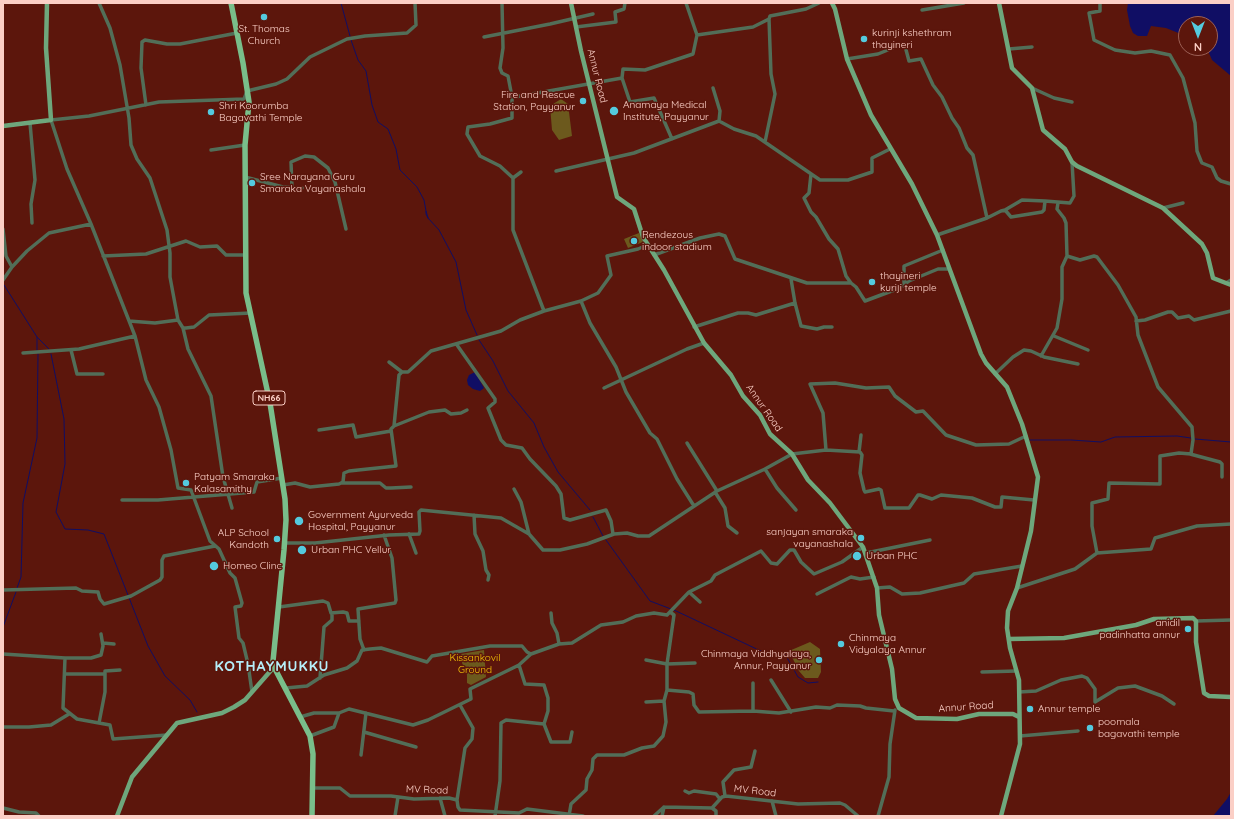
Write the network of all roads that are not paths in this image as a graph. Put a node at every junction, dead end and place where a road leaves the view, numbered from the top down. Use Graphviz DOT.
graph roads {
  1 [pos="47,3"];
  2 [pos="99,3"];
  3 [pos="230,3"];
  4 [pos="415,3"];
  5 [pos="502,3"];
  6 [pos="571,3"];
  7 [pos="625,3"];
  8 [pos="686,3"];
  9 [pos="819,3"];
  10 [pos="832,3"];
  11 [pos="964,3"];
  12 [pos="998,3"];
  13 [pos="1100,3"];
  14 [pos="922,10"];
  15 [pos="593,14"];
  16 [pos="574,17"];
  17 [pos="769,19"];
  18 [pos="576,27"];
  19 [pos="237,33"];
  20 [pos="502,34"];
  21 [pos="697,35"];
  22 [pos="484,37"];
  23 [pos="1032,47"];
  24 [pos="1009,49"];
  25 [pos="847,59"];
  26 [pos="622,78"];
  27 [pos="590,83"];
  28 [pos="713,88"];
  29 [pos="1032,88"];
  30 [pos="247,91"];
  31 [pos="512,97"];
  32 [pos="1072,102"];
  33 [pos="146,105"];
  34 [pos="127,108"];
  35 [pos="51,120"];
  36 [pos="719,121"];
  37 [pos="30,123"];
  38 [pos="3,126"];
  39 [pos="672,139"];
  40 [pos="765,142"];
  41 [pos="245,146"];
  42 [pos="890,148"];
  43 [pos="211,150"];
  44 [pos="607,159"];
  45 [pos="1072,162"];
  46 [pos="556,171"];
  47 [pos="521,172"];
  48 [pos="811,174"];
  49 [pos="246,178"];
  50 [pos="513,178"];
  51 [pos="1231,184"];
  52 [pos="292,188"];
  53 [pos="302,188"];
  54 [pos="1045,201"];
  55 [pos="1058,203"];
  56 [pos="1183,203"];
  57 [pos="1163,208"];
  58 [pos="1004,210"];
  59 [pos="986,218"];
  60 [pos="32,223"];
  61 [pos="91,224"];
  62 [pos="3,229"];
  63 [pos="346,229"];
  64 [pos="937,235"];
  65 [pos="647,244"];
  66 [pos="170,246"];
  67 [pos="943,250"];
  68 [pos="245,255"];
  69 [pos="654,255"];
  70 [pos="103,256"];
  71 [pos="1067,256"];
  72 [pos="12,267"];
  73 [pos="949,269"];
  74 [pos="791,278"];
  75 [pos="3,280"];
  76 [pos="1231,280"];
  77 [pos="851,283"];
  78 [pos="1226,283"];
  79 [pos="1231,285"];
  80 [pos="904,286"];
  81 [pos="581,301"];
  82 [pos="795,303"];
  83 [pos="544,311"];
  84 [pos="1231,311"];
  85 [pos="251,313"];
  86 [pos="178,320"];
  87 [pos="129,321"];
  88 [pos="1136,321"];
  89 [pos="694,327"];
  90 [pos="832,327"];
  91 [pos="182,328"];
  92 [pos="135,336"];
  93 [pos="1054,336"];
  94 [pos="704,344"];
  95 [pos="456,345"];
  96 [pos="71,350"];
  97 [pos="1088,350"];
  98 [pos="23,353"];
  99 [pos="1041,356"];
  100 [pos="389,362"];
  101 [pos="1078,364"];
  102 [pos="402,372"];
  103 [pos="103,374"];
  104 [pos="996,374"];
  105 [pos="621,381"];
  106 [pos="604,388"];
  107 [pos="467,410"];
  108 [pos="394,426"];
  109 [pos="319,430"];
  110 [pos="391,431"];
  111 [pos="861,435"];
  112 [pos="1026,436"];
  113 [pos="687,443"];
  114 [pos="826,450"];
  115 [pos="859,452"];
  116 [pos="792,454"];
  117 [pos="1190,454"];
  118 [pos="765,470"];
  119 [pos="1222,477"];
  120 [pos="282,478"];
  121 [pos="341,483"];
  122 [pos="283,485"];
  123 [pos="411,486"];
  124 [pos="514,489"];
  125 [pos="716,491"];
  126 [pos="227,494"];
  127 [pos="194,497"];
  128 [pos="122,500"];
  129 [pos="1034,500"];
  130 [pos="694,506"];
  131 [pos="232,508"];
  132 [pos="796,510"];
  133 [pos="474,515"];
  134 [pos="1231,524"];
  135 [pos="737,533"];
  136 [pos="409,534"];
  137 [pos="529,534"];
  138 [pos="613,534"];
  139 [pos="384,535"];
  140 [pos="930,540"];
  141 [pos="285,543"];
  142 [pos="215,546"];
  143 [pos="862,547"];
  144 [pos="416,553"];
  145 [pos="866,553"];
  146 [pos="1097,553"];
  147 [pos="1022,566"];
  148 [pos="874,577"];
  149 [pos="488,580"];
  150 [pos="877,588"];
  151 [pos="1017,588"];
  152 [pos="3,590"];
  153 [pos="689,592"];
  154 [pos="818,594"];
  155 [pos="700,602"];
  156 [pos="280,607"];
  157 [pos="672,611"];
  158 [pos="332,613"];
  159 [pos="551,613"];
  160 [pos="1231,620"];
  161 [pos="359,621"];
  162 [pos="1196,621"];
  163 [pos="101,634"];
  164 [pos="1009,639"];
  165 [pos="103,643"];
  166 [pos="114,644"];
  167 [pos="558,644"];
  168 [pos="364,650"];
  169 [pos="3,654"];
  170 [pos="531,654"];
  171 [pos="65,658"];
  172 [pos="646,660"];
  173 [pos="695,663"];
  174 [pos="668,664"];
  175 [pos="519,665"];
  176 [pos="274,667"];
  177 [pos="120,670"];
  178 [pos="1016,671"];
  179 [pos="982,672"];
  180 [pos="66,674"];
  181 [pos="104,674"];
  182 [pos="320,678"];
  183 [pos="771,680"];
  184 [pos="753,683"];
  185 [pos="286,688"];
  186 [pos="667,690"];
  187 [pos="252,692"];
  188 [pos="1019,692"];
  189 [pos="1231,698"];
  190 [pos="664,701"];
  191 [pos="646,702"];
  192 [pos="1174,704"];
  193 [pos="460,705"];
  194 [pos="899,708"];
  195 [pos="753,711"];
  196 [pos="894,711"];
  197 [pos="366,712"];
  198 [pos="791,712"];
  199 [pos="339,713"];
  200 [pos="69,714"];
  201 [pos="300,717"];
  202 [pos="1019,717"];
  203 [pos="99,723"];
  204 [pos="544,724"];
  205 [pos="3,726"];
  206 [pos="1078,731"];
  207 [pos="364,732"];
  208 [pos="572,732"];
  209 [pos="167,735"];
  210 [pos="310,736"];
  211 [pos="1020,736"];
  212 [pos="416,747"];
  213 [pos="755,751"];
  214 [pos="361,755"];
  215 [pos="312,788"];
  216 [pos="685,791"];
  217 [pos="725,796"];
  218 [pos="398,797"];
  219 [pos="440,798"];
  220 [pos="720,799"];
  221 [pos="457,800"];
  222 [pos="772,801"];
  223 [pos="664,807"];
  224 [pos="3,808"];
  225 [pos="712,808"];
  226 [pos="496,811"];
  227 [pos="570,815"];
  228 [pos="39,816"];
  229 [pos="117,816"];
  230 [pos="312,816"];
  231 [pos="395,816"];
  232 [pos="445,816"];
  233 [pos="495,816"];
  234 [pos="583,816"];
  235 [pos="654,816"];
  236 [pos="662,816"];
  237 [pos="716,816"];
  238 [pos="776,816"];
  239 [pos="858,816"];
  240 [pos="878,816"];
  241 [pos="1001,816"];
  1 -- 35 [label="main road"];
  2 -- 34 [label="street"];
  3 -- 19 [label="highway, NH66"];
  4 -- 30 [label="street"];
  5 -- 20 [label="street"];
  6 -- 16 [label="main road, Annur Road"];
  7 -- 18 [label="street"];
  8 -- 21 [label="street"];
  9 -- 17 [label="street"];
  10 -- 25 [label="main road"];
  11 -- 14 [label="street"];
  12 -- 24 [label="main road"];
  13 -- 51 [label="street"];
  15 -- 16 [label="street"];
  16 -- 18 [label="main road, Annur Road"];
  16 -- 20 [label="street"];
  17 -- 21 [label="street"];
  17 -- 40 [label="street"];
  18 -- 27 [label="main road, Annur Road"];
  19 -- 30 [label="highway, NH66"];
  19 -- 33 [label="street"];
  20 -- 22 [label="street"];
  20 -- 31 [label="street"];
  21 -- 26 [label="street"];
  23 -- 24 [label="street"];
  24 -- 29 [label="main road"];
  25 -- 42 [label="main road"];
  25 -- 59 [label="street"];
  26 -- 27 [label="street"];
  26 -- 39 [label="street"];
  27 -- 31 [label="street"];
  27 -- 44 [label="main road, Annur Road"];
  28 -- 36 [label="street"];
  29 -- 32 [label="street"];
  29 -- 45 [label="main road"];
  30 -- 33 [label="street"];
  30 -- 41 [label="highway, NH66"];
  31 -- 50 [label="street"];
  33 -- 34 [label="street"];
  34 -- 35 [label="street"];
  34 -- 66 [label="street"];
  35 -- 37 [label="main road"];
  35 -- 61 [label="street"];
  36 -- 39 [label="street"];
  36 -- 40 [label="street"];
  37 -- 38 [label="main road"];
  37 -- 60 [label="street"];
  39 -- 44 [label="street"];
  40 -- 48 [label="street"];
  41 -- 43 [label="street"];
  41 -- 49 [label="highway, NH66"];
  42 -- 48 [label="street"];
  42 -- 64 [label="main road"];
  44 -- 46 [label="street"];
  44 -- 65 [label="main road, Annur Road"];
  45 -- 55 [label="street"];
  45 -- 57 [label="main road"];
  47 -- 50 [label="street"];
  48 -- 77 [label="street"];
  49 -- 52 [label="street"];
  49 -- 68 [label="highway, NH66"];
  50 -- 83 [label="street"];
  52 -- 53 [label="street"];
  52 -- 63 [label="street"];
  54 -- 55 [label="street"];
  54 -- 58 [label="street"];
  54 -- 58 [label="street"];
  55 -- 71 [label="street"];
  56 -- 57 [label="street"];
  57 -- 78 [label="main road"];
  58 -- 59 [label="street"];
  59 -- 64 [label="street"];
  61 -- 70 [label="street"];
  61 -- 72 [label="street"];
  62 -- 72 [label="street"];
  64 -- 67 [label="main road"];
  65 -- 69 [label="main road, Annur Road"];
  65 -- 81 [label="street"];
  66 -- 68 [label="street"];
  66 -- 70 [label="street"];
  66 -- 86 [label="street"];
  67 -- 73 [label="main road"];
  67 -- 80 [label="street"];
  68 -- 85 [label="highway, NH66"];
  69 -- 74 [label="street"];
  69 -- 89 [label="main road, Annur Road"];
  70 -- 87 [label="street"];
  71 -- 88 [label="street"];
  71 -- 93 [label="street"];
  72 -- 75 [label="street"];
  73 -- 80 [label="street"];
  73 -- 104 [label="main road"];
  74 -- 77 [label="street"];
  74 -- 82 [label="street"];
  76 -- 78 [label="street"];
  77 -- 80 [label="street"];
  78 -- 79 [label="main road"];
  81 -- 83 [label="street"];
  81 -- 105 [label="street"];
  82 -- 89 [label="street"];
  82 -- 90 [label="street"];
  83 -- 95 [label="street"];
  84 -- 88 [label="street"];
  85 -- 91 [label="street"];
  85 -- 120 [label="highway, NH66"];
  86 -- 87 [label="street"];
  86 -- 91 [label="street"];
  87 -- 92 [label="street"];
  88 -- 117 [label="street"];
  89 -- 94 [label="main road, Annur Road"];
  91 -- 126 [label="street"];
  92 -- 96 [label="street"];
  92 -- 127 [label="street"];
  93 -- 97 [label="street"];
  93 -- 99 [label="street"];
  94 -- 105 [label="street"];
  94 -- 116 [label="main road, Annur Road"];
  95 -- 102 [label="street"];
  95 -- 138 [label="street"];
  96 -- 98 [label="street"];
  96 -- 103 [label="street"];
  99 -- 101 [label="street"];
  99 -- 104 [label="street"];
  100 -- 102 [label="street"];
  102 -- 108 [label="street"];
  104 -- 112 [label="main road"];
  105 -- 106 [label="street"];
  105 -- 130 [label="street"];
  107 -- 108 [label="street"];
  108 -- 110 [label="street"];
  109 -- 110 [label="street"];
  110 -- 121 [label="street"];
  111 -- 115 [label="street"];
  112 -- 114 [label="street"];
  112 -- 129 [label="main road"];
  113 -- 125 [label="street"];
  114 -- 115 [label="street"];
  114 -- 116 [label="street"];
  115 -- 129 [label="street"];
  116 -- 118 [label="street"];
  116 -- 143 [label="main road, Annur Road"];
  117 -- 119 [label="street"];
  117 -- 146 [label="street"];
  118 -- 125 [label="street"];
  118 -- 132 [label="street"];
  120 -- 122 [label="highway, NH66"];
  120 -- 126 [label="street"];
  121 -- 122 [label="street"];
  121 -- 123 [label="street"];
  122 -- 141 [label="highway, NH66"];
  124 -- 137 [label="street"];
  125 -- 130 [label="street"];
  125 -- 135 [label="street"];
  126 -- 127 [label="street"];
  126 -- 131 [label="street"];
  127 -- 128 [label="street"];
  127 -- 142 [label="street"];
  129 -- 147 [label="main road"];
  130 -- 138 [label="street"];
  133 -- 136 [label="street"];
  133 -- 137 [label="street"];
  133 -- 149 [label="street"];
  134 -- 146 [label="street"];
  136 -- 139 [label="street"];
  136 -- 144 [label="street"];
  137 -- 138 [label="street"];
  139 -- 141 [label="street"];
  139 -- 161 [label="street"];
  140 -- 145 [label="street"];
  141 -- 156 [label="highway, NH66"];
  142 -- 152 [label="street"];
  142 -- 187 [label="street"];
  143 -- 145 [label="main road, Annur Road"];
  143 -- 153 [label="street"];
  145 -- 148 [label="main road, Annur Road"];
  146 -- 151 [label="street"];
  147 -- 150 [label="street"];
  147 -- 151 [label="main road"];
  148 -- 150 [label="main road, Annur Road"];
  148 -- 154 [label="street"];
  150 -- 194 [label="main road, Annur Road"];
  151 -- 164 [label="main road"];
  153 -- 155 [label="street"];
  153 -- 157 [label="street"];
  156 -- 158 [label="street"];
  156 -- 176 [label="highway, NH66"];
  157 -- 167 [label="street"];
  157 -- 174 [label="street"];
  158 -- 161 [label="street"];
  158 -- 182 [label="street"];
  159 -- 167 [label="street"];
  160 -- 162 [label="street"];
  161 -- 168 [label="street"];
  162 -- 164 [label="main road"];
  162 -- 189 [label="main road"];
  163 -- 165 [label="street"];
  164 -- 178 [label="main road"];
  165 -- 166 [label="street"];
  165 -- 171 [label="street"];
  167 -- 170 [label="street"];
  168 -- 170 [label="street"];
  168 -- 182 [label="street"];
  169 -- 171 [label="street"];
  170 -- 175 [label="street"];
  171 -- 180 [label="street"];
  172 -- 174 [label="street"];
  173 -- 174 [label="street"];
  174 -- 186 [label="street"];
  175 -- 193 [label="street"];
  175 -- 204 [label="street"];
  176 -- 185 [label="highway"];
  176 -- 187 [label="main road"];
  177 -- 181 [label="street"];
  178 -- 179 [label="street"];
  178 -- 188 [label="main road"];
  180 -- 181 [label="street"];
  180 -- 200 [label="street"];
  181 -- 203 [label="street"];
  182 -- 185 [label="street"];
  183 -- 198 [label="street"];
  184 -- 195 [label="street"];
  185 -- 201 [label="highway"];
  186 -- 190 [label="street"];
  186 -- 195 [label="street"];
  187 -- 209 [label="main road"];
  188 -- 192 [label="street"];
  188 -- 202 [label="main road"];
  190 -- 191 [label="street"];
  190 -- 227 [label="street"];
  193 -- 197 [label="street"];
  193 -- 221 [label="street"];
  194 -- 196 [label="street"];
  194 -- 202 [label="main road, Annur Road"];
  195 -- 198 [label="street"];
  196 -- 198 [label="street"];
  196 -- 240 [label="street"];
  197 -- 199 [label="street"];
  197 -- 207 [label="street"];
  199 -- 201 [label="street"];
  199 -- 210 [label="street"];
  200 -- 203 [label="street"];
  200 -- 205 [label="street"];
  201 -- 210 [label="highway"];
  202 -- 211 [label="main road"];
  203 -- 209 [label="street"];
  204 -- 208 [label="street"];
  204 -- 226 [label="street"];
  206 -- 211 [label="street"];
  207 -- 212 [label="street"];
  207 -- 214 [label="street"];
  209 -- 229 [label="main road"];
  210 -- 215 [label="highway"];
  211 -- 241 [label="main road"];
  213 -- 217 [label="street"];
  215 -- 218 [label="street, MV Road"];
  215 -- 230 [label="highway"];
  216 -- 220 [label="street"];
  217 -- 220 [label="street, MV Road"];
  217 -- 222 [label="street, MV Road"];
  218 -- 219 [label="street, MV Road"];
  218 -- 231 [label="street"];
  219 -- 221 [label="street, MV Road"];
  219 -- 232 [label="street"];
  220 -- 225 [label="street, MV Road"];
  221 -- 226 [label="street, MV Road"];
  222 -- 238 [label="street"];
  222 -- 239 [label="street, MV Road"];
  223 -- 225 [label="street"];
  223 -- 235 [label="street"];
  223 -- 236 [label="street"];
  224 -- 228 [label="street"];
  225 -- 237 [label="street"];
  226 -- 227 [label="street, MV Road"];
  226 -- 233 [label="street"];
  227 -- 234 [label="street, MV Road"];
}
